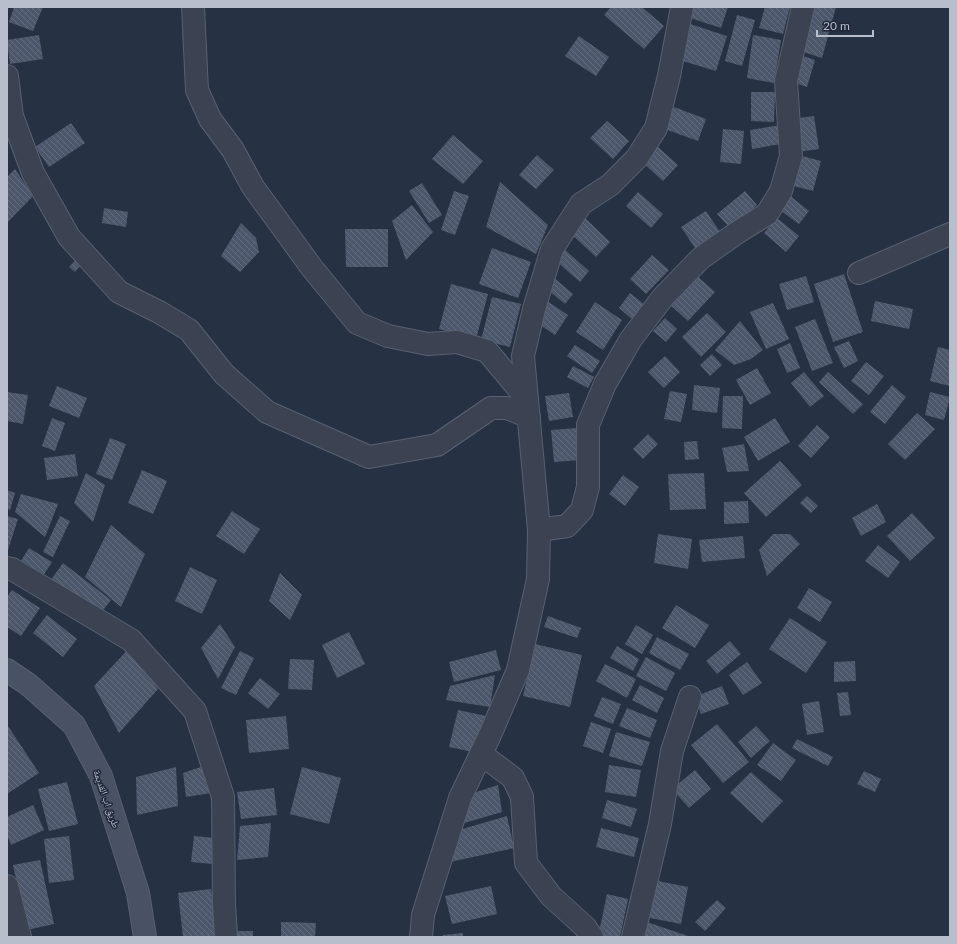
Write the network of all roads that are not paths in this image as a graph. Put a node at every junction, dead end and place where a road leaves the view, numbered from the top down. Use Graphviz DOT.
graph roads {
  1 [pos="193,7"];
  2 [pos="682,7"];
  3 [pos="803,7"];
  4 [pos="7,76"];
  5 [pos="950,234"];
  6 [pos="859,273"];
  7 [pos="528,408"];
  8 [pos="539,530"];
  9 [pos="7,568"];
  10 [pos="7,670"];
  11 [pos="690,697"];
  12 [pos="481,754"];
  13 [pos="7,886"];
  14 [pos="20,937"];
  15 [pos="145,937"];
  16 [pos="226,937"];
  17 [pos="421,937"];
  18 [pos="592,937"];
  19 [pos="633,937"];
  1 -- 7 [label="street"];
  2 -- 7 [label="street"];
  3 -- 8 [label="street"];
  4 -- 7 [label="street"];
  5 -- 6 [label="street"];
  7 -- 8 [label="street"];
  8 -- 12 [label="street"];
  9 -- 16 [label="street"];
  10 -- 15 [label="street, طريق اب القديمة"];
  11 -- 19 [label="street"];
  12 -- 17 [label="street"];
  12 -- 18 [label="street"];
  13 -- 14 [label="street"];
}
